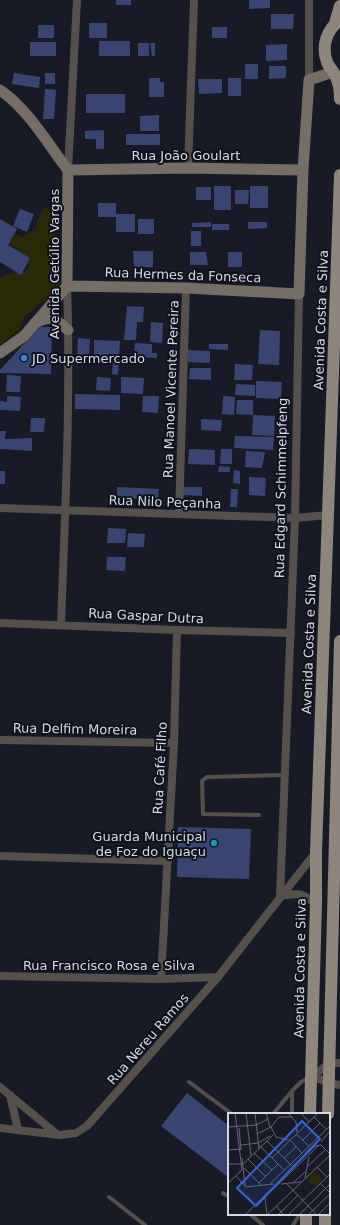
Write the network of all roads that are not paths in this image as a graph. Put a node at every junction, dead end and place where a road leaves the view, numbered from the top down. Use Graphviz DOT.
graph roads {
  1 [pos="77,0"];
  2 [pos="194,0"];
  3 [pos="308,0"];
  4 [pos="340,6"];
  5 [pos="338,22"];
  6 [pos="336,75"];
  7 [pos="309,80"];
  8 [pos="0,90"];
  9 [pos="340,99"];
  10 [pos="188,168"];
  11 [pos="68,170"];
  12 [pos="303,170"];
  13 [pos="340,175"];
  14 [pos="67,286"];
  15 [pos="186,288"];
  16 [pos="299,294"];
  17 [pos="35,324"];
  18 [pos="68,330"];
  19 [pos="0,353"];
  20 [pos="0,508"];
  21 [pos="65,510"];
  22 [pos="179,514"];
  23 [pos="328,515"];
  24 [pos="295,518"];
  25 [pos="0,623"];
  26 [pos="61,624"];
  27 [pos="177,630"];
  28 [pos="291,632"];
  29 [pos="340,641"];
  30 [pos="340,670"];
  31 [pos="0,740"];
  32 [pos="174,743"];
  33 [pos="284,775"];
  34 [pos="338,801"];
  35 [pos="259,815"];
  36 [pos="338,837"];
  37 [pos="316,852"];
  38 [pos="0,856"];
  39 [pos="166,861"];
  40 [pos="280,896"];
  41 [pos="316,904"];
  42 [pos="0,976"];
  43 [pos="218,977"];
  44 [pos="161,979"];
  45 [pos="335,1063"];
  46 [pos="312,1076"];
  47 [pos="189,1082"];
  48 [pos="335,1084"];
  49 [pos="0,1087"];
  50 [pos="292,1091"];
  51 [pos="10,1096"];
  52 [pos="231,1113"];
  53 [pos="274,1113"];
  54 [pos="292,1113"];
  55 [pos="310,1113"];
  56 [pos="328,1113"];
  57 [pos="0,1128"];
  58 [pos="18,1130"];
  59 [pos="59,1135"];
  60 [pos="224,1193"];
  61 [pos="228,1196"];
  62 [pos="109,1197"];
  63 [pos="251,1215"];
  64 [pos="299,1215"];
  65 [pos="145,1225"];
  66 [pos="263,1225"];
  67 [pos="293,1225"];
  1 -- 11 [label="street, Avenida Getúlio Vargas"];
  2 -- 10 [label="street"];
  3 -- 7 [label="street, Rua Edgard Schimmelpfeng"];
  4 -- 5 [label="main road"];
  5 -- 6 [label="main road"];
  6 -- 7 [label="street"];
  6 -- 9 [label="main road"];
  7 -- 12 [label="street, Rua Edgard Schimmelpfeng"];
  8 -- 11 [label="street"];
  10 -- 11 [label="street, Rua João Goulart"];
  10 -- 12 [label="street, Rua João Goulart"];
  11 -- 14 [label="street, Avenida Getúlio Vargas"];
  12 -- 16 [label="street, Rua Edgard Schimmelpfeng"];
  13 -- 23 [label="main road, Avenida Costa e Silva"];
  14 -- 15 [label="street, Rua Hermes da Fonseca"];
  14 -- 17 [label="street"];
  14 -- 18 [label="street, Avenida Getúlio Vargas"];
  15 -- 16 [label="street, Rua Hermes da Fonseca"];
  15 -- 22 [label="street, Rua Manoel Vicente Pereira"];
  16 -- 24 [label="street, Rua Edgard Schimmelpfeng"];
  17 -- 18 [label="street"];
  17 -- 19 [label="street"];
  18 -- 21 [label="street, Avenida Getúlio Vargas"];
  20 -- 21 [label="street, Rua Nilo Peçanha"];
  21 -- 22 [label="street, Rua Nilo Peçanha"];
  21 -- 26 [label="street, Avenida Getúlio Vargas"];
  22 -- 24 [label="street, Rua Nilo Peçanha"];
  23 -- 24 [label="street, Rua Nilo Peçanha"];
  23 -- 37 [label="main road, Avenida Costa e Silva"];
  24 -- 28 [label="street, Rua Edgard Schimmelpfeng"];
  25 -- 26 [label="street, Rua Gaspar Dutra"];
  26 -- 27 [label="street, Rua Gaspar Dutra"];
  27 -- 28 [label="street, Rua Gaspar Dutra"];
  27 -- 32 [label="street, Rua Café Filho"];
  28 -- 33 [label="street, Rua Edgard Schimmelpfeng"];
  29 -- 30 [label="main road"];
  30 -- 34 [label="main road"];
  31 -- 32 [label="street, Rua Delfim Moreira"];
  32 -- 39 [label="street, Rua Café Filho"];
  33 -- 35 [label="lane"];
  33 -- 40 [label="street, Rua Edgard Schimmelpfeng"];
  34 -- 36 [label="main road"];
  36 -- 45 [label="main road"];
  37 -- 40 [label="street, Rua Nereu Ramos"];
  37 -- 41 [label="main road, Avenida Costa e Silva"];
  38 -- 39 [label="street"];
  39 -- 44 [label="street, Rua Café Filho"];
  40 -- 41 [label="street"];
  40 -- 43 [label="street, Rua Nereu Ramos"];
  41 -- 46 [label="main road, Avenida Costa e Silva"];
  42 -- 44 [label="street, Rua Francisco Rosa e Silva"];
  43 -- 44 [label="street, Rua Francisco Rosa e Silva"];
  43 -- 59 [label="street, Rua Nereu Ramos"];
  45 -- 46 [label="street"];
  45 -- 48 [label="main road"];
  46 -- 48 [label="street"];
  46 -- 50 [label="lane"];
  46 -- 55 [label="main road, Avenida Costa e Silva"];
  47 -- 52 [label="lane"];
  48 -- 56 [label="main road"];
  49 -- 51 [label="street"];
  50 -- 53 [label="lane"];
  50 -- 54 [label="lane"];
  51 -- 58 [label="street"];
  51 -- 59 [label="street"];
  57 -- 58 [label="street, Rua Nereu Ramos"];
  58 -- 59 [label="street, Rua Nereu Ramos"];
  60 -- 61 [label="lane"];
  62 -- 65 [label="lane"];
  63 -- 66 [label="lane"];
  64 -- 67 [label="lane"];
}
